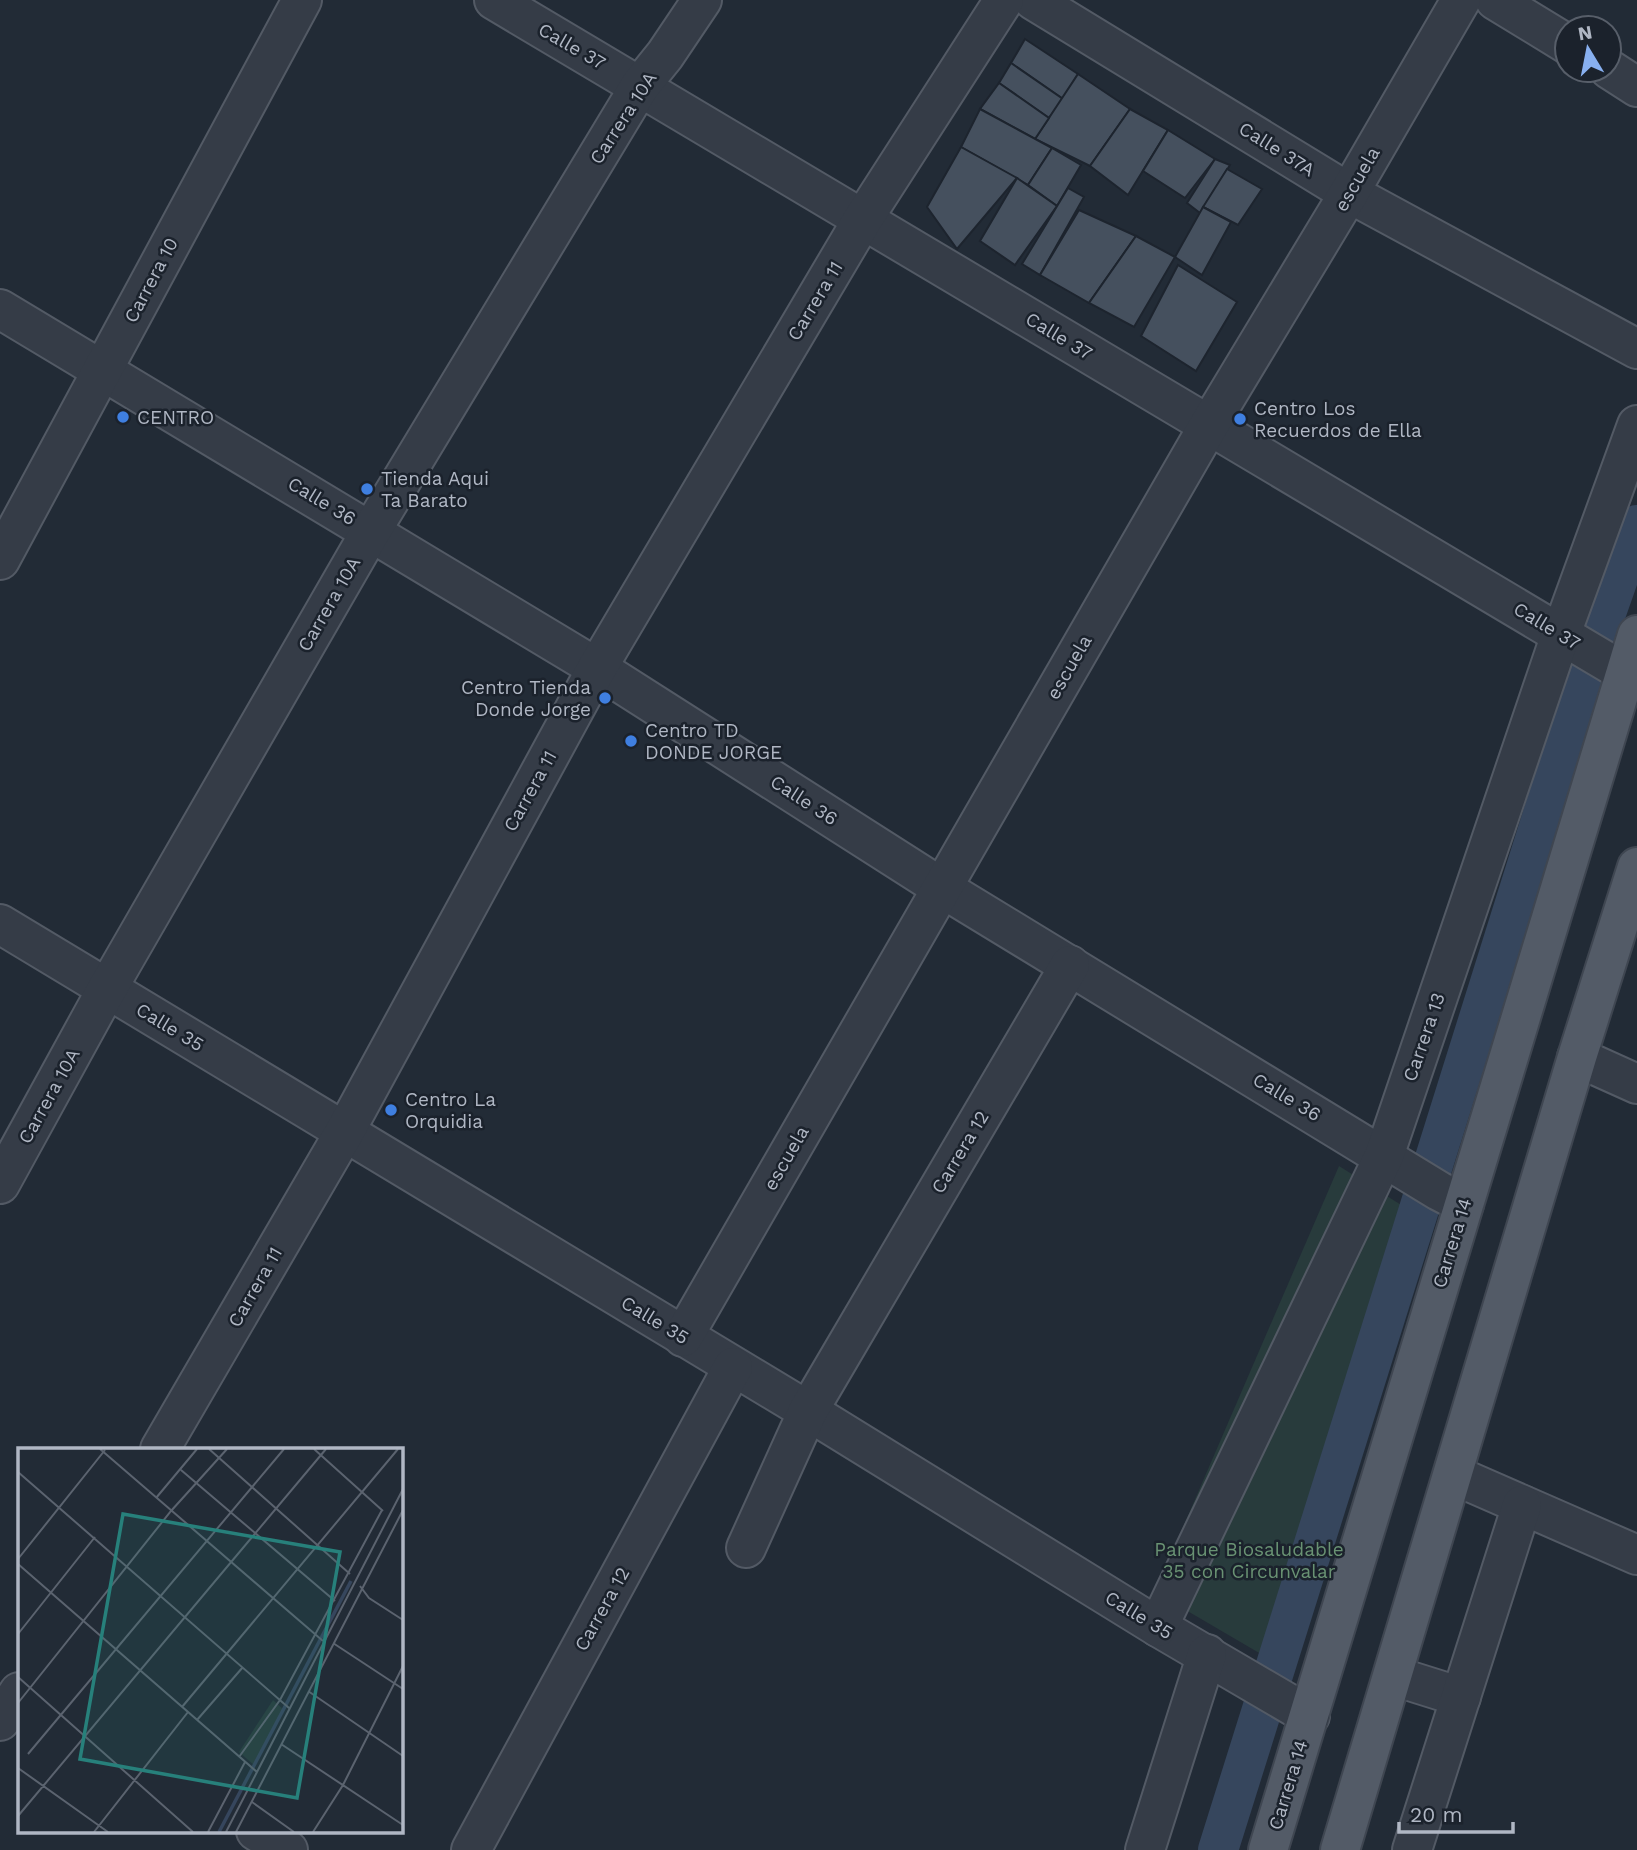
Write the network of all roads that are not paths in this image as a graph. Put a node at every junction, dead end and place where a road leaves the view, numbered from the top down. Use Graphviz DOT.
graph roads {
  1 [pos="302,0"];
  2 [pos="494,0"];
  3 [pos="702,0"];
  4 [pos="1004,0"];
  5 [pos="1033,0"];
  6 [pos="1461,0"];
  7 [pos="1495,0"];
  8 [pos="1553,35"];
  9 [pos="640,86"];
  10 [pos="1349,193"];
  11 [pos="863,219"];
  12 [pos="0,309"];
  13 [pos="1637,349"];
  14 [pos="103,369"];
  15 [pos="1209,425"];
  16 [pos="1637,425"];
  17 [pos="371,531"];
  18 [pos="0,560"];
  19 [pos="1637,635"];
  20 [pos="1564,636"];
  21 [pos="1614,666"];
  22 [pos="597,668"];
  23 [pos="1637,867"];
  24 [pos="942,888"];
  25 [pos="0,924"];
  26 [pos="1070,965"];
  27 [pos="107,989"];
  28 [pos="1577,1057"];
  29 [pos="1637,1084"];
  30 [pos="344,1133"];
  31 [pos="1388,1159"];
  32 [pos="0,1184"];
  33 [pos="1451,1197"];
  34 [pos="683,1337"];
  35 [pos="733,1367"];
  36 [pos="808,1411"];
  37 [pos="161,1448"];
  38 [pos="1454,1475"];
  39 [pos="1522,1504"];
  40 [pos="746,1548"];
  41 [pos="1637,1555"];
  42 [pos="1158,1627"];
  43 [pos="1222,1663"];
  44 [pos="0,1676"];
  45 [pos="1394,1676"];
  46 [pos="18,1689"];
  47 [pos="18,1692"];
  48 [pos="1461,1697"];
  49 [pos="1296,1708"];
  50 [pos="0,1721"];
  51 [pos="258,1832"];
  52 [pos="288,1850"];
  53 [pos="471,1850"];
  54 [pos="1145,1850"];
  55 [pos="1268,1850"];
  56 [pos="1340,1850"];
  57 [pos="1412,1850"];
  1 -- 14 [label="street, Carrera 10"];
  2 -- 9 [label="street, Calle 37"];
  3 -- 9 [label="street, Carrera 10A"];
  4 -- 11 [label="street, Carrera 11"];
  5 -- 10 [label="street, Calle 37A"];
  6 -- 10 [label="street, escuela"];
  7 -- 8 [label="street"];
  9 -- 11 [label="street, Calle 37"];
  9 -- 17 [label="street, Carrera 10A"];
  10 -- 13 [label="street, Calle 37A"];
  10 -- 15 [label="street, escuela"];
  11 -- 15 [label="street, Calle 37"];
  11 -- 22 [label="street, Carrera 11"];
  12 -- 14 [label="street, Calle 36"];
  14 -- 17 [label="street, Calle 36"];
  14 -- 18 [label="street, Carrera 10"];
  15 -- 20 [label="street, Calle 37"];
  15 -- 24 [label="street, escuela"];
  16 -- 20 [label="street, Carrera 13"];
  17 -- 22 [label="street, Calle 36"];
  17 -- 27 [label="street, Carrera 10A"];
  19 -- 21 [label="main road, Carrera 14"];
  20 -- 21 [label="street, Calle 37"];
  20 -- 31 [label="street, Carrera 13"];
  21 -- 33 [label="main road, Carrera 14"];
  22 -- 24 [label="street, Calle 36"];
  22 -- 30 [label="street, Carrera 11"];
  23 -- 28 [label="main road"];
  24 -- 26 [label="street, Calle 36"];
  24 -- 34 [label="street, escuela"];
  25 -- 27 [label="street, Calle 35"];
  26 -- 31 [label="street, Calle 36"];
  26 -- 36 [label="street, Carrera 12"];
  27 -- 30 [label="street, Calle 35"];
  27 -- 32 [label="street, Carrera 10A"];
  28 -- 29 [label="street"];
  28 -- 38 [label="main road"];
  30 -- 34 [label="street, Calle 35"];
  30 -- 37 [label="street, Carrera 11"];
  31 -- 33 [label="street, Calle 36"];
  31 -- 42 [label="street, Carrera 13"];
  33 -- 49 [label="main road, Carrera 14"];
  34 -- 35 [label="street, Calle 35"];
  35 -- 36 [label="street, Calle 35"];
  35 -- 53 [label="street, Carrera 12"];
  36 -- 40 [label="street, Carrera 12"];
  36 -- 42 [label="street, Calle 35"];
  38 -- 39 [label="street"];
  38 -- 45 [label="main road"];
  39 -- 41 [label="street"];
  39 -- 48 [label="street"];
  42 -- 43 [label="street, Calle 35"];
  43 -- 49 [label="street, Calle 35"];
  43 -- 54 [label="street"];
  44 -- 46 [label="street"];
  45 -- 48 [label="street"];
  45 -- 56 [label="main road"];
  47 -- 50 [label="street"];
  48 -- 57 [label="street"];
  49 -- 55 [label="main road, Carrera 14"];
  51 -- 52 [label="street"];
}
